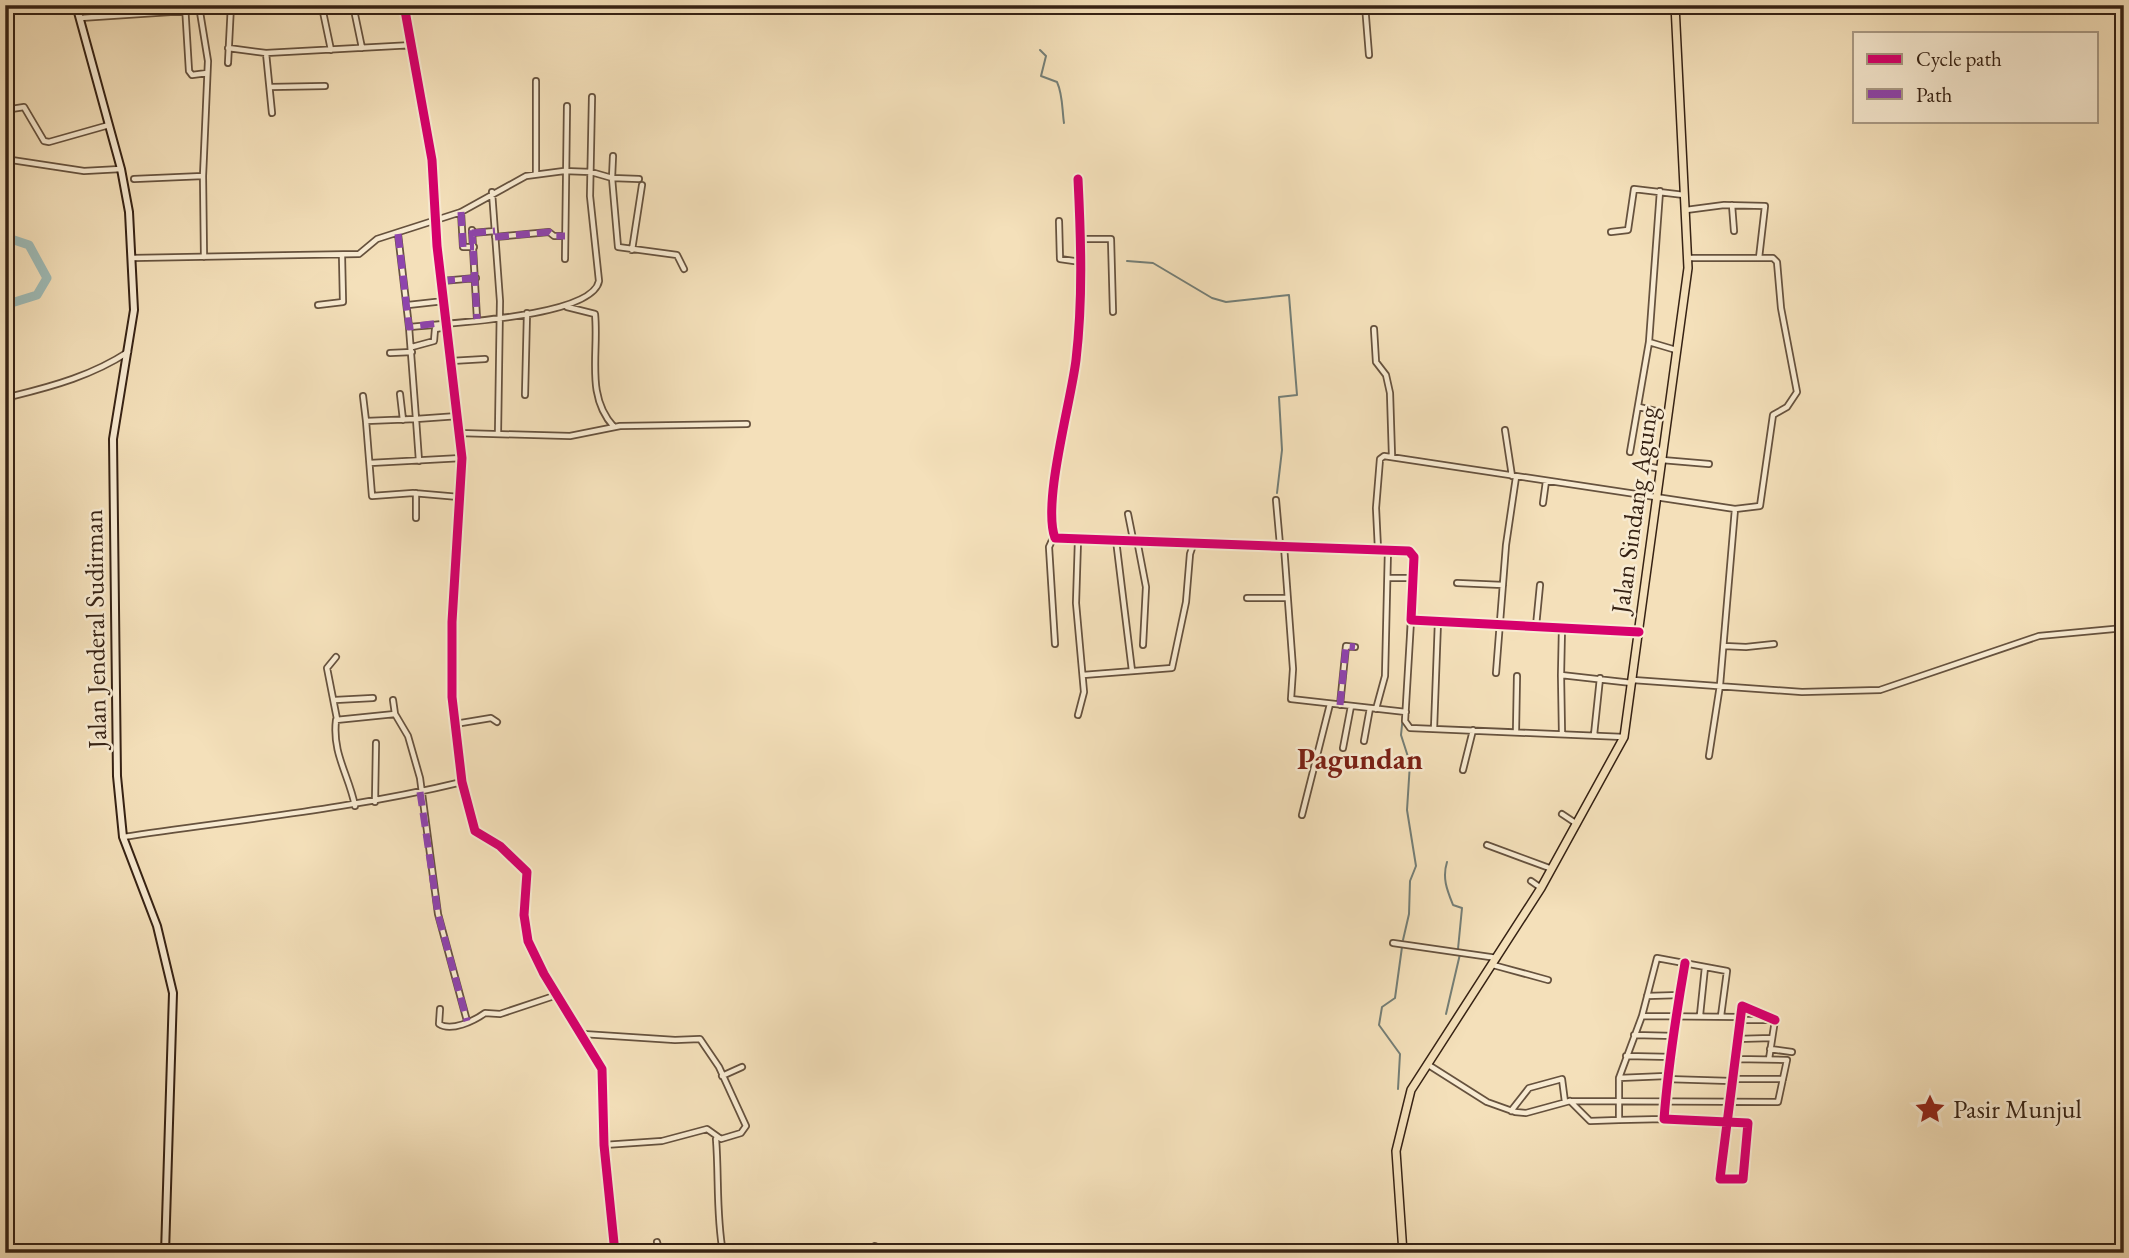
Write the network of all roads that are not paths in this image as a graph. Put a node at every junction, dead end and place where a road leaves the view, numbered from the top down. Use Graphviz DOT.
graph roads {
  1 [pos="76,5"];
  2 [pos="133,5"];
  3 [pos="185,5"];
  4 [pos="353,5"];
  5 [pos="404,5"];
  6 [pos="1365,5"];
  7 [pos="1675,5"];
  8 [pos="231,6"];
  9 [pos="322,7"];
  10 [pos="186,12"];
  11 [pos="200,12"];
  12 [pos="133,14"];
  13 [pos="80,18"];
  14 [pos="413,45"];
  15 [pos="228,47"];
  16 [pos="362,48"];
  17 [pos="331,50"];
  18 [pos="266,53"];
  19 [pos="1369,55"];
  20 [pos="228,63"];
  21 [pos="207,73"];
  22 [pos="536,81"];
  23 [pos="325,86"];
  24 [pos="270,87"];
  25 [pos="592,97"];
  26 [pos="566,106"];
  27 [pos="5,110"];
  28 [pos="272,113"];
  29 [pos="109,125"];
  30 [pos="613,156"];
  31 [pos="5,159"];
  32 [pos="121,169"];
  33 [pos="564,171"];
  34 [pos="591,172"];
  35 [pos="536,174"];
  36 [pos="203,176"];
  37 [pos="612,177"];
  38 [pos="1079,178"];
  39 [pos="134,179"];
  40 [pos="639,179"];
  41 [pos="642,185"];
  42 [pos="1660,191"];
  43 [pos="492,192"];
  44 [pos="1685,195"];
  45 [pos="1732,205"];
  46 [pos="1686,210"];
  47 [pos="461,212"];
  48 [pos="435,221"];
  49 [pos="1059,221"];
  50 [pos="1734,231"];
  51 [pos="1611,232"];
  52 [pos="398,234"];
  53 [pos="495,234"];
  54 [pos="565,236"];
  55 [pos="1081,239"];
  56 [pos="474,247"];
  57 [pos="632,250"];
  58 [pos="342,256"];
  59 [pos="204,257"];
  60 [pos="132,258"];
  61 [pos="1688,258"];
  62 [pos="1759,258"];
  63 [pos="565,260"];
  64 [pos="1081,262"];
  65 [pos="684,269"];
  66 [pos="476,278"];
  67 [pos="441,281"];
  68 [pos="444,301"];
  69 [pos="318,305"];
  70 [pos="408,305"];
  71 [pos="566,307"];
  72 [pos="1112,312"];
  73 [pos="527,313"];
  74 [pos="500,317"];
  75 [pos="477,319"];
  76 [pos="445,323"];
  77 [pos="409,327"];
  78 [pos="1374,329"];
  79 [pos="1649,342"];
  80 [pos="412,350"];
  81 [pos="1677,350"];
  82 [pos="129,351"];
  83 [pos="390,353"];
  84 [pos="485,359"];
  85 [pos="452,361"];
  86 [pos="400,394"];
  87 [pos="525,395"];
  88 [pos="363,396"];
  89 [pos="1639,407"];
  90 [pos="5,410"];
  91 [pos="1668,414"];
  92 [pos="458,416"];
  93 [pos="416,419"];
  94 [pos="403,420"];
  95 [pos="366,421"];
  96 [pos="747,424"];
  97 [pos="614,427"];
  98 [pos="1505,430"];
  99 [pos="459,433"];
  100 [pos="498,433"];
  101 [pos="1630,452"];
  102 [pos="1392,456"];
  103 [pos="462,458"];
  104 [pos="1662,460"];
  105 [pos="419,461"];
  106 [pos="370,463"];
  107 [pos="1636,464"];
  108 [pos="1709,464"];
  109 [pos="1661,469"];
  110 [pos="1514,476"];
  111 [pos="1546,481"];
  112 [pos="416,493"];
  113 [pos="460,497"];
  114 [pos="1657,498"];
  115 [pos="1276,500"];
  116 [pos="1544,503"];
  117 [pos="1735,509"];
  118 [pos="1128,514"];
  119 [pos="416,518"];
  120 [pos="1054,536"];
  121 [pos="1078,540"];
  122 [pos="1116,540"];
  123 [pos="1135,540"];
  124 [pos="1194,542"];
  125 [pos="1282,546"];
  126 [pos="1378,549"];
  127 [pos="1388,550"];
  128 [pos="1388,578"];
  129 [pos="1412,578"];
  130 [pos="1457,583"];
  131 [pos="1503,585"];
  132 [pos="1540,585"];
  133 [pos="1247,598"];
  134 [pos="1287,598"];
  135 [pos="1411,620"];
  136 [pos="1438,621"];
  137 [pos="1500,624"];
  138 [pos="1536,626"];
  139 [pos="1562,627"];
  140 [pos="2124,628"];
  141 [pos="1639,632"];
  142 [pos="1055,644"];
  143 [pos="1774,644"];
  144 [pos="1143,645"];
  145 [pos="1724,646"];
  146 [pos="1355,647"];
  147 [pos="336,657"];
  148 [pos="1132,671"];
  149 [pos="1496,673"];
  150 [pos="1083,675"];
  151 [pos="1560,675"];
  152 [pos="1517,676"];
  153 [pos="1600,678"];
  154 [pos="1633,681"];
  155 [pos="1720,685"];
  156 [pos="373,698"];
  157 [pos="335,699"];
  158 [pos="393,700"];
  159 [pos="1330,704"];
  160 [pos="1340,705"];
  161 [pos="1351,706"];
  162 [pos="1373,709"];
  163 [pos="1406,712"];
  164 [pos="395,713"];
  165 [pos="1078,715"];
  166 [pos="337,719"];
  167 [pos="498,722"];
  168 [pos="455,724"];
  169 [pos="1434,729"];
  170 [pos="1473,730"];
  171 [pos="1517,732"];
  172 [pos="1562,734"];
  173 [pos="1594,735"];
  174 [pos="1624,737"];
  175 [pos="1364,741"];
  176 [pos="376,743"];
  177 [pos="1343,748"];
  178 [pos="1709,756"];
  179 [pos="1463,770"];
  180 [pos="462,782"];
  181 [pos="420,792"];
  182 [pos="375,802"];
  183 [pos="355,806"];
  184 [pos="1562,814"];
  185 [pos="1302,815"];
  186 [pos="1578,824"];
  187 [pos="123,837"];
  188 [pos="1487,845"];
  189 [pos="1552,869"];
  190 [pos="1531,881"];
  191 [pos="1541,888"];
  192 [pos="1393,943"];
  193 [pos="1495,961"];
  194 [pos="1685,963"];
  195 [pos="1705,967"];
  196 [pos="1548,980"];
  197 [pos="557,995"];
  198 [pos="1680,995"];
  199 [pos="1647,996"];
  200 [pos="440,1009"];
  201 [pos="1677,1014"];
  202 [pos="1700,1015"];
  203 [pos="1642,1016"];
  204 [pos="1721,1016"];
  205 [pos="1741,1018"];
  206 [pos="1775,1020"];
  207 [pos="467,1021"];
  208 [pos="582,1034"];
  209 [pos="1634,1035"];
  210 [pos="1675,1036"];
  211 [pos="1772,1038"];
  212 [pos="1737,1039"];
  213 [pos="1770,1049"];
  214 [pos="1792,1052"];
  215 [pos="1626,1056"];
  216 [pos="1673,1058"];
  217 [pos="1735,1059"];
  218 [pos="1769,1059"];
  219 [pos="1426,1064"];
  220 [pos="742,1067"];
  221 [pos="722,1076"];
  222 [pos="1619,1077"];
  223 [pos="1666,1078"];
  224 [pos="1783,1079"];
  225 [pos="1731,1080"];
  226 [pos="1620,1101"];
  227 [pos="1567,1102"];
  228 [pos="1665,1102"];
  229 [pos="1729,1103"];
  230 [pos="1511,1111"];
  231 [pos="1664,1119"];
  232 [pos="1619,1120"];
  233 [pos="1727,1123"];
  234 [pos="716,1138"];
  235 [pos="604,1145"];
  236 [pos="657,1242"];
  237 [pos="875,1246"];
  238 [pos="165,1253"];
  239 [pos="615,1253"];
  240 [pos="660,1253"];
  241 [pos="723,1253"];
  242 [pos="873,1253"];
  243 [pos="1403,1253"];
  1 -- 13 [label="main road, Jalan Jenderal Sudirman"];
  2 -- 12 [label="street"];
  3 -- 10 [label="street"];
  4 -- 16 [label="street"];
  5 -- 14 [label="street"];
  6 -- 19 [label="street"];
  7 -- 44 [label="main road, Jalan Sindang Agung"];
  8 -- 11 [label="street"];
  8 -- 15 [label="street"];
  9 -- 17 [label="street"];
  10 -- 11 [label="street"];
  10 -- 12 [label="street"];
  10 -- 13 [label="street"];
  10 -- 21 [label="street"];
  11 -- 21 [label="street"];
  12 -- 13 [label="street"];
  13 -- 29 [label="main road, Jalan Jenderal Sudirman"];
  14 -- 16 [label="street"];
  14 -- 48 [label="street"];
  15 -- 18 [label="street"];
  15 -- 20 [label="street"];
  16 -- 17 [label="street"];
  17 -- 18 [label="street"];
  18 -- 24 [label="street"];
  21 -- 36 [label="street"];
  22 -- 35 [label="street"];
  23 -- 24 [label="street"];
  24 -- 28 [label="street"];
  25 -- 34 [label="street"];
  26 -- 33 [label="street"];
  27 -- 29 [label="street"];
  29 -- 32 [label="main road, Jalan Jenderal Sudirman"];
  30 -- 37 [label="street"];
  31 -- 32 [label="street"];
  32 -- 60 [label="main road, Jalan Jenderal Sudirman"];
  33 -- 34 [label="street"];
  33 -- 35 [label="street"];
  33 -- 54 [label="street"];
  34 -- 37 [label="street"];
  34 -- 71 [label="street"];
  35 -- 43 [label="street"];
  36 -- 39 [label="street"];
  36 -- 59 [label="street"];
  37 -- 40 [label="street"];
  37 -- 57 [label="street"];
  38 -- 55 [label="street"];
  41 -- 57 [label="street"];
  42 -- 44 [label="street"];
  42 -- 51 [label="street"];
  42 -- 79 [label="street"];
  43 -- 47 [label="street"];
  43 -- 53 [label="street"];
  44 -- 46 [label="main road, Jalan Sindang Agung"];
  45 -- 46 [label="street"];
  45 -- 50 [label="street"];
  45 -- 62 [label="street"];
  46 -- 61 [label="main road, Jalan Sindang Agung"];
  47 -- 48 [label="street"];
  47 -- 56 [label="street"];
  48 -- 52 [label="street"];
  48 -- 67 [label="street"];
  49 -- 64 [label="street"];
  52 -- 58 [label="street"];
  52 -- 70 [label="street"];
  53 -- 54 [label="street"];
  53 -- 56 [label="street"];
  53 -- 74 [label="street"];
  54 -- 63 [label="street"];
  55 -- 64 [label="street"];
  55 -- 72 [label="street"];
  56 -- 66 [label="street"];
  57 -- 65 [label="street"];
  58 -- 59 [label="street"];
  58 -- 69 [label="street"];
  59 -- 60 [label="street"];
  60 -- 82 [label="main road, Jalan Jenderal Sudirman"];
  61 -- 62 [label="street"];
  61 -- 81 [label="main road, Jalan Sindang Agung"];
  62 -- 117 [label="street"];
  64 -- 120 [label="street"];
  66 -- 67 [label="street"];
  66 -- 75 [label="street"];
  67 -- 68 [label="street"];
  68 -- 70 [label="street"];
  68 -- 76 [label="street"];
  70 -- 77 [label="street"];
  71 -- 73 [label="street"];
  71 -- 97 [label="street"];
  73 -- 74 [label="street"];
  73 -- 87 [label="street"];
  74 -- 75 [label="street"];
  74 -- 100 [label="street"];
  75 -- 76 [label="street"];
  76 -- 77 [label="street"];
  76 -- 80 [label="street"];
  76 -- 85 [label="street"];
  77 -- 80 [label="street"];
  78 -- 102 [label="street"];
  79 -- 81 [label="street"];
  79 -- 89 [label="street"];
  80 -- 83 [label="street"];
  80 -- 93 [label="street"];
  81 -- 91 [label="main road, Jalan Sindang Agung"];
  82 -- 90 [label="street"];
  82 -- 187 [label="main road, Jalan Jenderal Sudirman"];
  84 -- 85 [label="street"];
  85 -- 92 [label="street"];
  86 -- 94 [label="street"];
  88 -- 95 [label="street"];
  89 -- 91 [label="street"];
  89 -- 101 [label="street"];
  91 -- 104 [label="main road, Jalan Sindang Agung"];
  92 -- 93 [label="street"];
  92 -- 99 [label="street"];
  93 -- 94 [label="street"];
  93 -- 105 [label="street"];
  94 -- 95 [label="street"];
  95 -- 106 [label="street"];
  96 -- 97 [label="street"];
  97 -- 100 [label="street"];
  98 -- 110 [label="street"];
  99 -- 100 [label="street"];
  99 -- 103 [label="street"];
  102 -- 110 [label="street"];
  102 -- 126 [label="street"];
  103 -- 105 [label="street"];
  103 -- 113 [label="street"];
  104 -- 108 [label="street"];
  104 -- 109 [label="main road, Jalan Sindang Agung"];
  105 -- 106 [label="street"];
  106 -- 112 [label="street"];
  107 -- 109 [label="street"];
  109 -- 114 [label="main road, Jalan Sindang Agung"];
  110 -- 111 [label="street"];
  110 -- 131 [label="street"];
  111 -- 114 [label="street"];
  111 -- 116 [label="street"];
  112 -- 113 [label="street"];
  112 -- 119 [label="street"];
  113 -- 168 [label="street"];
  114 -- 117 [label="street"];
  114 -- 141 [label="main road, Jalan Sindang Agung"];
  115 -- 125 [label="street"];
  117 -- 145 [label="street"];
  118 -- 123 [label="street"];
  120 -- 121 [label="street"];
  120 -- 142 [label="street"];
  121 -- 122 [label="street"];
  121 -- 150 [label="street"];
  122 -- 123 [label="street"];
  122 -- 148 [label="street"];
  123 -- 124 [label="street"];
  123 -- 144 [label="street"];
  124 -- 125 [label="street"];
  124 -- 148 [label="street"];
  125 -- 126 [label="street"];
  125 -- 134 [label="street"];
  126 -- 127 [label="street"];
  127 -- 128 [label="street"];
  127 -- 129 [label="street"];
  128 -- 129 [label="street"];
  128 -- 162 [label="street"];
  129 -- 135 [label="street"];
  130 -- 131 [label="street"];
  131 -- 137 [label="street"];
  132 -- 138 [label="street"];
  133 -- 134 [label="street"];
  134 -- 159 [label="street"];
  135 -- 136 [label="street"];
  135 -- 163 [label="street"];
  136 -- 137 [label="street"];
  136 -- 169 [label="street"];
  137 -- 138 [label="street"];
  137 -- 149 [label="street"];
  138 -- 139 [label="street"];
  139 -- 141 [label="street"];
  139 -- 151 [label="street"];
  140 -- 155 [label="street"];
  141 -- 154 [label="main road, Jalan Sindang Agung"];
  143 -- 145 [label="street"];
  145 -- 155 [label="street"];
  146 -- 160 [label="street"];
  147 -- 157 [label="street"];
  148 -- 150 [label="street"];
  150 -- 165 [label="street"];
  151 -- 153 [label="street"];
  151 -- 172 [label="street"];
  152 -- 171 [label="street"];
  153 -- 154 [label="street"];
  153 -- 173 [label="street"];
  154 -- 155 [label="street"];
  154 -- 174 [label="main road, Jalan Sindang Agung"];
  155 -- 178 [label="street"];
  156 -- 157 [label="street"];
  157 -- 166 [label="street"];
  158 -- 164 [label="street"];
  159 -- 160 [label="street"];
  159 -- 185 [label="street"];
  160 -- 161 [label="street"];
  161 -- 162 [label="street"];
  161 -- 177 [label="street"];
  162 -- 163 [label="street"];
  162 -- 175 [label="street"];
  163 -- 169 [label="street"];
  164 -- 166 [label="street"];
  164 -- 181 [label="street"];
  166 -- 183 [label="street"];
  167 -- 168 [label="street"];
  168 -- 180 [label="street"];
  169 -- 170 [label="street"];
  170 -- 171 [label="street"];
  170 -- 179 [label="street"];
  171 -- 172 [label="street"];
  172 -- 173 [label="street"];
  173 -- 174 [label="street"];
  174 -- 186 [label="main road, Jalan Sindang Agung"];
  176 -- 182 [label="street"];
  180 -- 181 [label="street"];
  180 -- 197 [label="street"];
  181 -- 182 [label="street"];
  181 -- 207 [label="street"];
  182 -- 183 [label="street"];
  183 -- 187 [label="street"];
  184 -- 186 [label="street"];
  186 -- 189 [label="main road, Jalan Sindang Agung"];
  187 -- 238 [label="main road, Jalan Jenderal Sudirman"];
  188 -- 189 [label="street"];
  189 -- 191 [label="main road, Jalan Sindang Agung"];
  190 -- 191 [label="street"];
  191 -- 193 [label="main road, Jalan Sindang Agung"];
  192 -- 193 [label="street"];
  193 -- 196 [label="street"];
  193 -- 219 [label="main road, Jalan Sindang Agung"];
  194 -- 195 [label="street"];
  194 -- 198 [label="street"];
  194 -- 199 [label="street"];
  195 -- 202 [label="street"];
  195 -- 204 [label="street"];
  197 -- 207 [label="street"];
  197 -- 208 [label="street"];
  198 -- 199 [label="street"];
  198 -- 201 [label="street"];
  199 -- 203 [label="street"];
  200 -- 207 [label="street"];
  201 -- 202 [label="street"];
  201 -- 203 [label="street"];
  201 -- 210 [label="street"];
  202 -- 204 [label="street"];
  203 -- 209 [label="street"];
  204 -- 205 [label="street"];
  205 -- 206 [label="street"];
  205 -- 206 [label="street"];
  205 -- 212 [label="street"];
  206 -- 211 [label="street"];
  208 -- 221 [label="street"];
  208 -- 235 [label="street"];
  209 -- 210 [label="street"];
  209 -- 215 [label="street"];
  210 -- 216 [label="street"];
  211 -- 212 [label="street"];
  211 -- 213 [label="street"];
  212 -- 217 [label="street"];
  213 -- 214 [label="street"];
  213 -- 218 [label="street"];
  215 -- 216 [label="street"];
  215 -- 222 [label="street"];
  216 -- 223 [label="street"];
  217 -- 218 [label="street"];
  217 -- 225 [label="street"];
  218 -- 224 [label="street"];
  219 -- 230 [label="street"];
  219 -- 243 [label="main road, Jalan Sindang Agung"];
  220 -- 221 [label="street"];
  221 -- 234 [label="street"];
  222 -- 223 [label="street"];
  222 -- 226 [label="street"];
  223 -- 225 [label="street"];
  223 -- 228 [label="street"];
  224 -- 225 [label="street"];
  224 -- 229 [label="street"];
  225 -- 229 [label="street"];
  226 -- 227 [label="street"];
  226 -- 228 [label="street"];
  226 -- 232 [label="street"];
  227 -- 230 [label="street"];
  227 -- 230 [label="street"];
  227 -- 232 [label="street"];
  228 -- 229 [label="street"];
  228 -- 231 [label="street"];
  229 -- 233 [label="street"];
  231 -- 232 [label="street"];
  231 -- 233 [label="street"];
  233 -- 233 [label="street"];
  234 -- 235 [label="street"];
  234 -- 241 [label="street"];
  235 -- 239 [label="street"];
  236 -- 240 [label="street"];
  237 -- 242 [label="street"];
}
